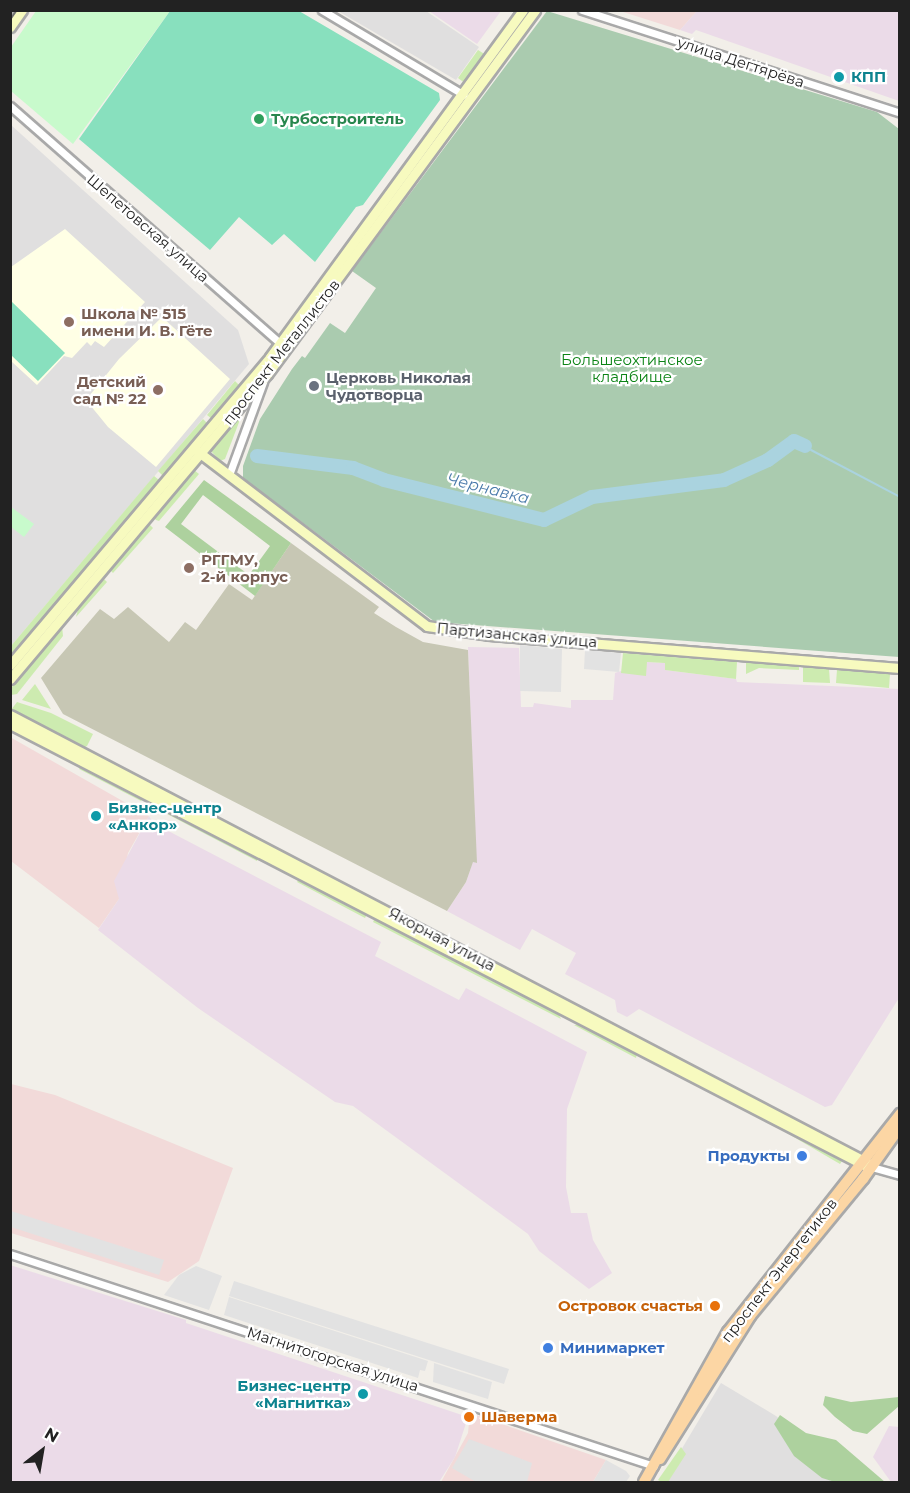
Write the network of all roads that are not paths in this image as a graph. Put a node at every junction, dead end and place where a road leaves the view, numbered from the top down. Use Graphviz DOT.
graph roads {
  1 [pos="322,10"];
  2 [pos="523,10"];
  3 [pos="535,10"];
  4 [pos="582,10"];
  5 [pos="18,12"];
  6 [pos="10,27"];
  7 [pos="467,96"];
  8 [pos="10,106"];
  9 [pos="900,113"];
  10 [pos="283,346"];
  11 [pos="267,374"];
  12 [pos="197,451"];
  13 [pos="228,475"];
  14 [pos="10,665"];
  15 [pos="900,668"];
  16 [pos="10,679"];
  17 [pos="10,715"];
  18 [pos="10,724"];
  19 [pos="900,1114"];
  20 [pos="900,1128"];
  21 [pos="866,1164"];
  22 [pos="900,1175"];
  23 [pos="10,1254"];
  24 [pos="654,1466"];
  25 [pos="644,1482"];
  1 -- 7 [label="street"];
  2 -- 7 [label="street, проспект Металлистов"];
  3 -- 7 [label="street, проспект Металлистов"];
  4 -- 9 [label="street, улица Дегтярёва"];
  5 -- 6 [label="street"];
  7 -- 10 [label="street, проспект Металлистов"];
  8 -- 10 [label="street, Шепетовская улица"];
  10 -- 11 [label="street, проспект Металлистов"];
  10 -- 12 [label="street, проспект Металлистов"];
  11 -- 12 [label="street, проспект Металлистов"];
  11 -- 13 [label="street"];
  12 -- 13 [label="street, Партизанская улица"];
  12 -- 14 [label="street, проспект Металлистов"];
  12 -- 16 [label="street, проспект Металлистов"];
  13 -- 15 [label="street, Партизанская улица"];
  17 -- 21 [label="street, Якорная улица"];
  18 -- 21 [label="street, Якорная улица"];
  19 -- 21 [label="main road, проспект Энергетиков"];
  20 -- 21 [label="main road, проспект Энергетиков"];
  21 -- 22 [label="street, Якорная улица"];
  21 -- 24 [label="main road, проспект Энергетиков"];
  23 -- 24 [label="street, Магнитогорская улица"];
  24 -- 25 [label="main road, проспект Энергетиков"];
}
